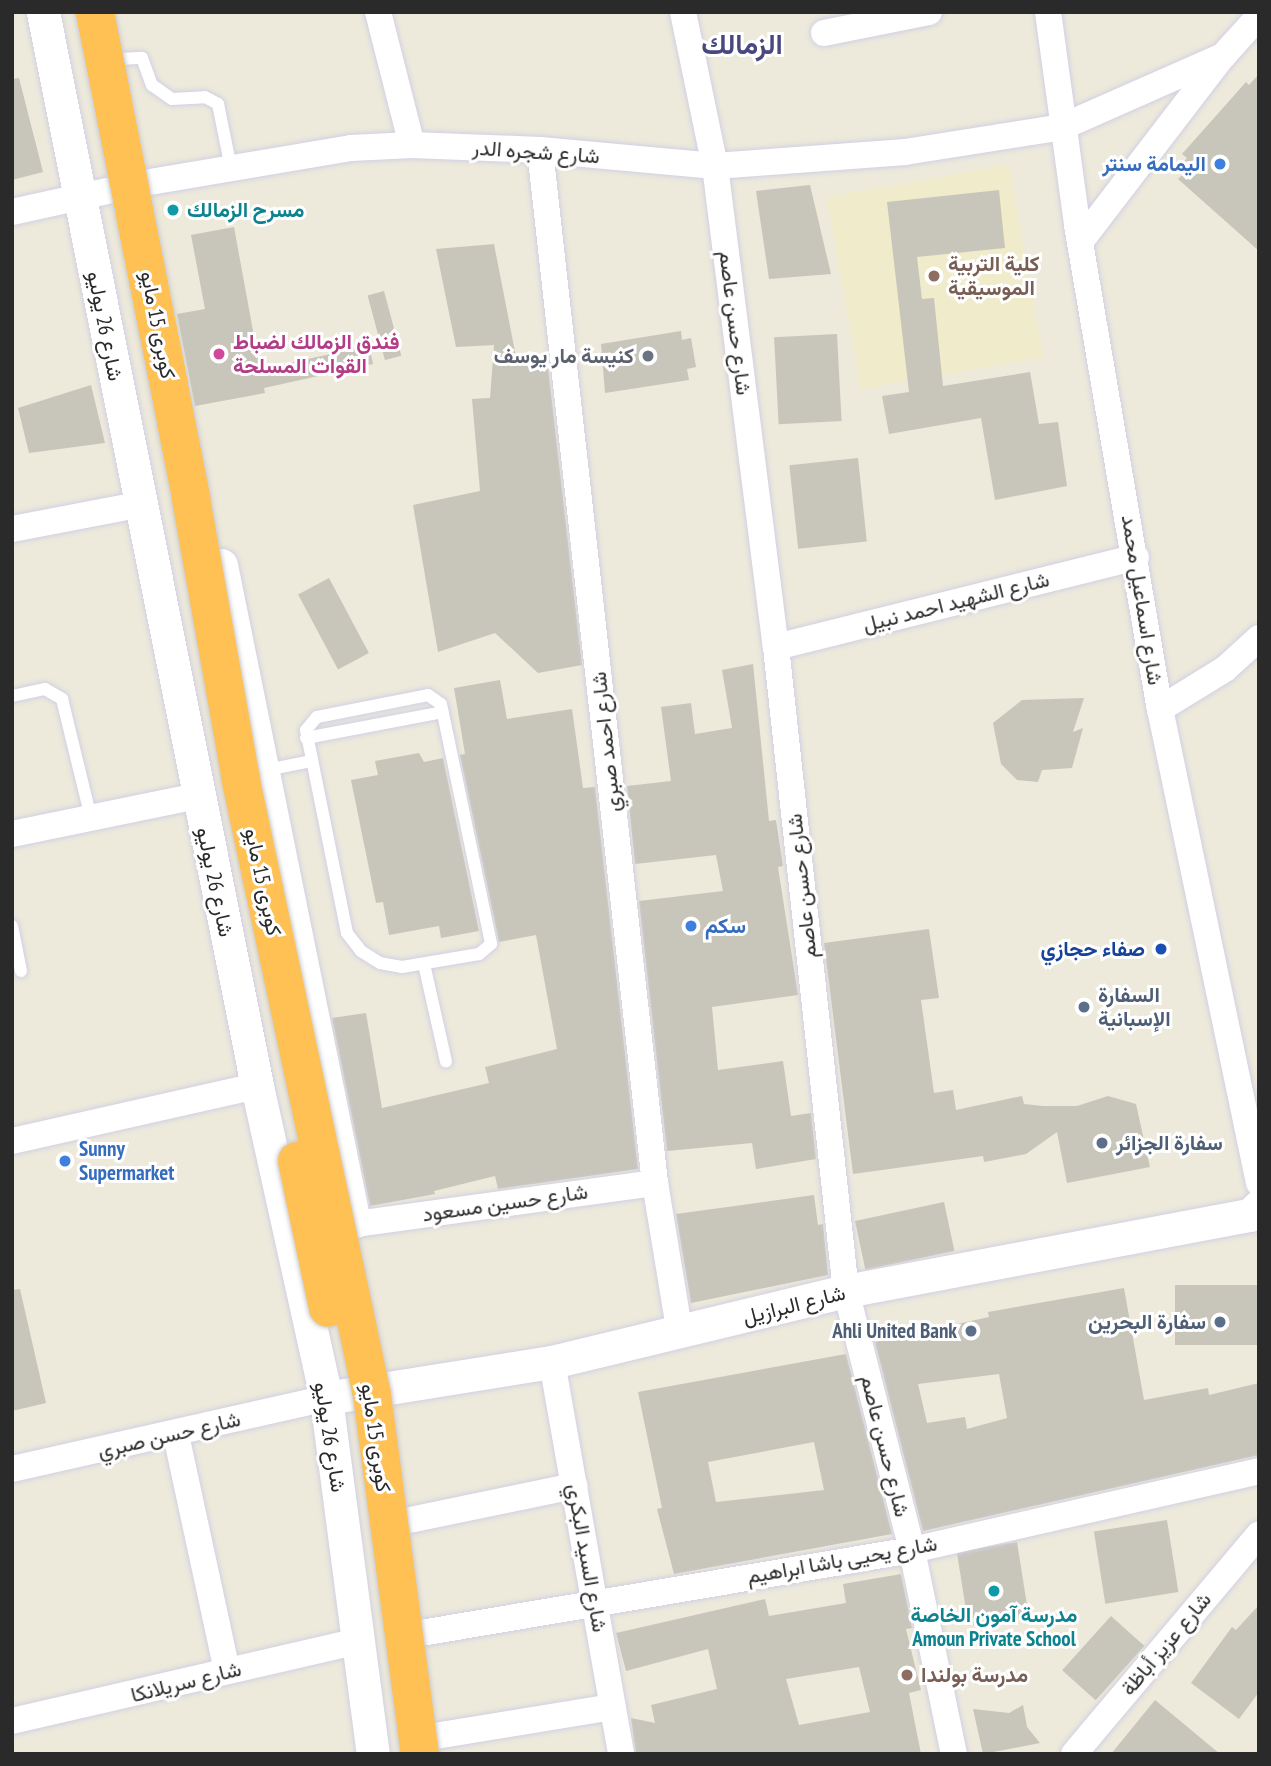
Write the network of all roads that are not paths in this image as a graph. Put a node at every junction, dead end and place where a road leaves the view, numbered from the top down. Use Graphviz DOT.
graph roads {
  1 [pos="43,12"];
  2 [pos="71,12"];
  3 [pos="95,12"];
  4 [pos="111,12"];
  5 [pos="379,12"];
  6 [pos="683,12"];
  7 [pos="929,12"];
  8 [pos="1048,12"];
  9 [pos="1259,16"];
  10 [pos="824,33"];
  11 [pos="1223,56"];
  12 [pos="120,59"];
  13 [pos="1062,127"];
  14 [pos="412,145"];
  15 [pos="540,150"];
  16 [pos="715,166"];
  17 [pos="231,168"];
  18 [pos="144,183"];
  19 [pos="81,197"];
  20 [pos="12,212"];
  21 [pos="1078,233"];
  22 [pos="138,505"];
  23 [pos="12,529"];
  24 [pos="1136,557"];
  25 [pos="1259,638"];
  26 [pos="776,647"];
  27 [pos="12,696"];
  28 [pos="1160,709"];
  29 [pos="443,712"];
  30 [pos="306,738"];
  31 [pos="311,761"];
  32 [pos="262,771"];
  33 [pos="197,796"];
  34 [pos="91,818"];
  35 [pos="12,834"];
  36 [pos="12,926"];
  37 [pos="424,964"];
  38 [pos="22,971"];
  39 [pos="446,1062"];
  40 [pos="257,1086"];
  41 [pos="12,1141"];
  42 [pos="655,1182"];
  43 [pos="1259,1183"];
  44 [pos="1259,1206"];
  45 [pos="355,1224"];
  46 [pos="846,1291"];
  47 [pos="680,1334"];
  48 [pos="552,1362"];
  49 [pos="383,1389"];
  50 [pos="326,1398"];
  51 [pos="176,1435"];
  52 [pos="12,1469"];
  53 [pos="1259,1471"];
  54 [pos="575,1486"];
  55 [pos="405,1521"];
  56 [pos="1259,1534"];
  57 [pos="912,1550"];
  58 [pos="594,1600"];
  59 [pos="421,1633"];
  60 [pos="359,1641"];
  61 [pos="227,1671"];
  62 [pos="613,1707"];
  63 [pos="12,1721"];
  64 [pos="431,1748"];
  65 [pos="373,1754"];
  66 [pos="393,1754"];
  67 [pos="621,1754"];
  68 [pos="954,1754"];
  69 [pos="1073,1754"];
  1 -- 19 [label="street, شارع 26 يوليو"];
  2 -- 66 [label="highway, كوبرى 15 مايو, bridge"];
  3 -- 64 [label="highway, كوبرى 15 مايو, bridge"];
  4 -- 12 [label="street"];
  5 -- 14 [label="street"];
  6 -- 16 [label="street, شارع حسن عاصم"];
  7 -- 10 [label="street"];
  8 -- 13 [label="street, شارع اسماعيل محمد"];
  9 -- 11 [label="street"];
  11 -- 13 [label="street, شارع شجره الدر"];
  11 -- 21 [label="street"];
  12 -- 17 [label="lane"];
  12 -- 18 [label="street"];
  13 -- 16 [label="street, شارع شجره الدر"];
  13 -- 21 [label="street, شارع اسماعيل محمد"];
  14 -- 15 [label="street, شارع شجره الدر"];
  14 -- 17 [label="street, شارع شجره الدر"];
  15 -- 16 [label="street, شارع شجره الدر"];
  15 -- 42 [label="street, شارع احمد صبري"];
  16 -- 26 [label="street, شارع حسن عاصم"];
  17 -- 18 [label="street, شارع شجره الدر"];
  18 -- 19 [label="street, شارع شجره الدر"];
  18 -- 32 [label="street"];
  19 -- 20 [label="street, شارع شجره الدر"];
  19 -- 22 [label="street, شارع 26 يوليو"];
  21 -- 24 [label="street, شارع اسماعيل محمد"];
  22 -- 23 [label="street"];
  22 -- 33 [label="street, شارع 26 يوليو"];
  24 -- 26 [label="street, شارع الشهيد احمد نبيل"];
  24 -- 28 [label="street, شارع اسماعيل محمد"];
  25 -- 28 [label="street"];
  26 -- 46 [label="street, شارع حسن عاصم"];
  27 -- 34 [label="lane"];
  28 -- 43 [label="street, شارع اسماعيل محمد"];
  29 -- 30 [label="lane"];
  29 -- 30 [label="lane"];
  29 -- 37 [label="lane"];
  30 -- 31 [label="lane"];
  31 -- 32 [label="lane"];
  31 -- 37 [label="lane"];
  32 -- 45 [label="street"];
  33 -- 34 [label="street"];
  33 -- 40 [label="street, شارع 26 يوليو"];
  34 -- 35 [label="street"];
  36 -- 38 [label="lane"];
  37 -- 39 [label="lane"];
  40 -- 41 [label="street"];
  40 -- 50 [label="street, شارع 26 يوليو"];
  42 -- 45 [label="street, شارع حسين مسعود"];
  42 -- 47 [label="street, شارع احمد صبري"];
  44 -- 46 [label="street, شارع البرازيل"];
  45 -- 49 [label="street"];
  46 -- 47 [label="street, شارع البرازيل"];
  46 -- 57 [label="street, شارع حسن عاصم"];
  47 -- 48 [label="street, شارع البرازيل"];
  48 -- 49 [label="street, شارع البرازيل"];
  48 -- 54 [label="street, شارع السيد البكري"];
  49 -- 50 [label="street, شارع البرازيل"];
  49 -- 55 [label="street"];
  50 -- 51 [label="street, شارع حسن صبري"];
  50 -- 60 [label="street, شارع 26 يوليو"];
  51 -- 52 [label="street, شارع حسن صبري"];
  51 -- 61 [label="street"];
  53 -- 57 [label="street, شارع يحيى باشا ابراهيم"];
  54 -- 55 [label="street"];
  54 -- 58 [label="street, شارع السيد البكري"];
  55 -- 59 [label="street"];
  56 -- 69 [label="street, شارع عزيز أباظة"];
  57 -- 58 [label="street, شارع يحيى باشا ابراهيم"];
  57 -- 68 [label="street, شارع حسن عاصم"];
  58 -- 59 [label="street, شارع يحيى باشا ابراهيم"];
  58 -- 62 [label="street, شارع السيد البكري"];
  59 -- 64 [label="street"];
  60 -- 61 [label="street, شارع سريلانكا"];
  60 -- 65 [label="street, شارع 26 يوليو"];
  61 -- 63 [label="street, شارع سريلانكا"];
  62 -- 64 [label="street"];
  62 -- 67 [label="street, شارع السيد البكري"];
}
